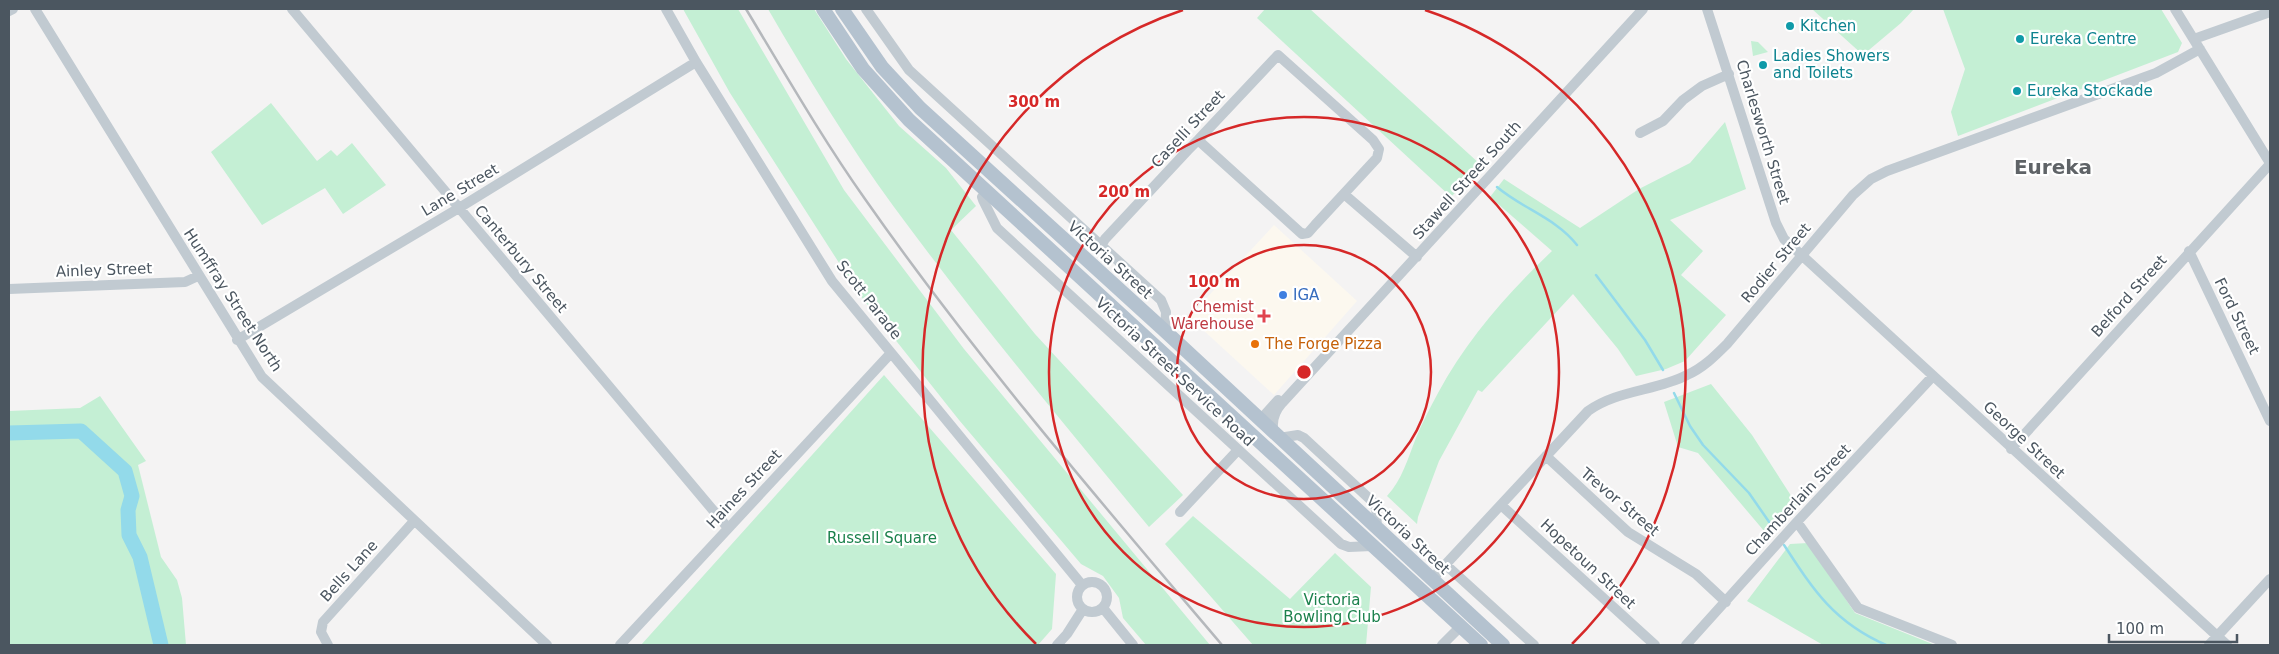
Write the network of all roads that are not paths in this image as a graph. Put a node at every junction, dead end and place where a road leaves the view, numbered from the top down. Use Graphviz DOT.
graph roads {
  1 [pos="13,9"];
  2 [pos="35,9"];
  3 [pos="292,9"];
  4 [pos="666,9"];
  5 [pos="824,9"];
  6 [pos="842,9"];
  7 [pos="866,9"];
  8 [pos="1644,9"];
  9 [pos="1707,9"];
  10 [pos="2175,9"];
  11 [pos="9,11"];
  12 [pos="2270,12"];
  13 [pos="2194,39"];
  14 [pos="2200,49"];
  15 [pos="696,62"];
  16 [pos="1729,74"];
  17 [pos="1640,133"];
  18 [pos="1198,140"];
  19 [pos="1009,164"];
  20 [pos="2270,164"];
  21 [pos="997,179"];
  22 [pos="986,192"];
  23 [pos="1344,194"];
  24 [pos="459,208"];
  25 [pos="1101,246"];
  26 [pos="2189,251"];
  27 [pos="1802,256"];
  28 [pos="1416,257"];
  29 [pos="198,276"];
  30 [pos="9,289"];
  31 [pos="1165,331"];
  32 [pos="237,340"];
  33 [pos="891,353"];
  34 [pos="1313,370"];
  35 [pos="1933,376"];
  36 [pos="1260,420"];
  37 [pos="2270,421"];
  38 [pos="1277,435"];
  39 [pos="1260,442"];
  40 [pos="2011,449"];
  41 [pos="1238,450"];
  42 [pos="1546,456"];
  43 [pos="1501,504"];
  44 [pos="1180,512"];
  45 [pos="414,521"];
  46 [pos="1797,522"];
  47 [pos="728,528"];
  48 [pos="1372,546"];
  49 [pos="1446,565"];
  50 [pos="1432,579"];
  51 [pos="2270,579"];
  52 [pos="1082,585"];
  53 [pos="1422,590"];
  54 [pos="1726,602"];
  55 [pos="1103,608"];
  56 [pos="1083,609"];
  57 [pos="1461,626"];
  58 [pos="2217,637"];
  59 [pos="1447,643"];
  60 [pos="328,645"];
  61 [pos="547,645"];
  62 [pos="620,645"];
  63 [pos="1057,645"];
  64 [pos="1133,645"];
  65 [pos="1482,645"];
  66 [pos="1503,645"];
  67 [pos="1534,645"];
  68 [pos="1655,645"];
  69 [pos="1686,645"];
  70 [pos="1952,645"];
  71 [pos="2209,645"];
  72 [pos="2227,645"];
  1 -- 11 [label="street"];
  2 -- 29 [label="street, Humffray Street North"];
  3 -- 24 [label="street, Canterbury Street"];
  4 -- 15 [label="street, Scott Parade"];
  5 -- 22 [label="main road, Victoria Street"];
  6 -- 21 [label="main road, Victoria Street"];
  7 -- 19 [label="street, Victoria Street Service Road"];
  8 -- 28 [label="street, Stawell Street South"];
  9 -- 16 [label="street, Charlesworth Street"];
  10 -- 13 [label="street"];
  12 -- 13 [label="street"];
  13 -- 14 [label="street"];
  14 -- 20 [label="street"];
  14 -- 27 [label="street, Rodier Street"];
  15 -- 24 [label="street, Lane Street"];
  15 -- 33 [label="street, Scott Parade"];
  16 -- 17 [label="street"];
  16 -- 27 [label="street, Charlesworth Street"];
  18 -- 23 [label="street"];
  18 -- 23 [label="street, Caselli Street"];
  18 -- 25 [label="street, Caselli Street"];
  19 -- 21 [label="street"];
  19 -- 25 [label="street, Victoria Street Service Road"];
  20 -- 26 [label="street, Belford Street"];
  21 -- 22 [label="main road"];
  21 -- 31 [label="main road, Victoria Street"];
  22 -- 39 [label="main road, Victoria Street"];
  22 -- 41 [label="street, Victoria Street Service Road"];
  23 -- 28 [label="street"];
  24 -- 32 [label="street, Lane Street"];
  24 -- 47 [label="street, Canterbury Street"];
  25 -- 31 [label="street, Victoria Street Service Road"];
  26 -- 37 [label="street, Ford Street"];
  26 -- 40 [label="street, Belford Street"];
  27 -- 35 [label="street, George Street"];
  27 -- 42 [label="street, Rodier Street"];
  28 -- 34 [label="street, Stawell Street South"];
  29 -- 30 [label="street, Ainley Street"];
  29 -- 32 [label="street, Humffray Street North"];
  31 -- 36 [label="main road, Victoria Street"];
  32 -- 45 [label="street, Humffray Street North"];
  33 -- 47 [label="street, Haines Street"];
  33 -- 52 [label="street, Scott Parade"];
  34 -- 36 [label="street, Stawell Street South"];
  34 -- 38 [label="street, Stawell Street South"];
  35 -- 40 [label="street, George Street"];
  35 -- 46 [label="street, Chamberlain Street"];
  36 -- 38 [label="main road, Victoria Street"];
  36 -- 39 [label="main road"];
  38 -- 50 [label="main road, Victoria Street"];
  39 -- 48 [label="main road, Victoria Street"];
  40 -- 58 [label="street, George Street"];
  41 -- 44 [label="street"];
  41 -- 48 [label="street, Victoria Street Service Road"];
  42 -- 43 [label="street, Rodier Street"];
  42 -- 54 [label="street, Trevor Street"];
  43 -- 49 [label="street, Rodier Street"];
  43 -- 68 [label="street, Hopetoun Street"];
  45 -- 60 [label="street, Bells Lane"];
  45 -- 61 [label="street, Humffray Street North"];
  46 -- 54 [label="street, Chamberlain Street"];
  46 -- 70 [label="street"];
  47 -- 62 [label="street, Haines Street"];
  48 -- 53 [label="main road, Victoria Street"];
  49 -- 50 [label="street, Rodier Street"];
  49 -- 67 [label="street"];
  50 -- 53 [label="main road"];
  50 -- 66 [label="main road, Victoria Street"];
  51 -- 58 [label="street"];
  52 -- 55 [label="street"];
  52 -- 56 [label="street"];
  53 -- 57 [label="main road, Victoria Street"];
  54 -- 69 [label="street, Chamberlain Street"];
  55 -- 56 [label="street"];
  55 -- 64 [label="street"];
  56 -- 63 [label="street"];
  57 -- 59 [label="street"];
  57 -- 65 [label="main road, Victoria Street"];
  58 -- 71 [label="street"];
  58 -- 72 [label="street, George Street"];
}
